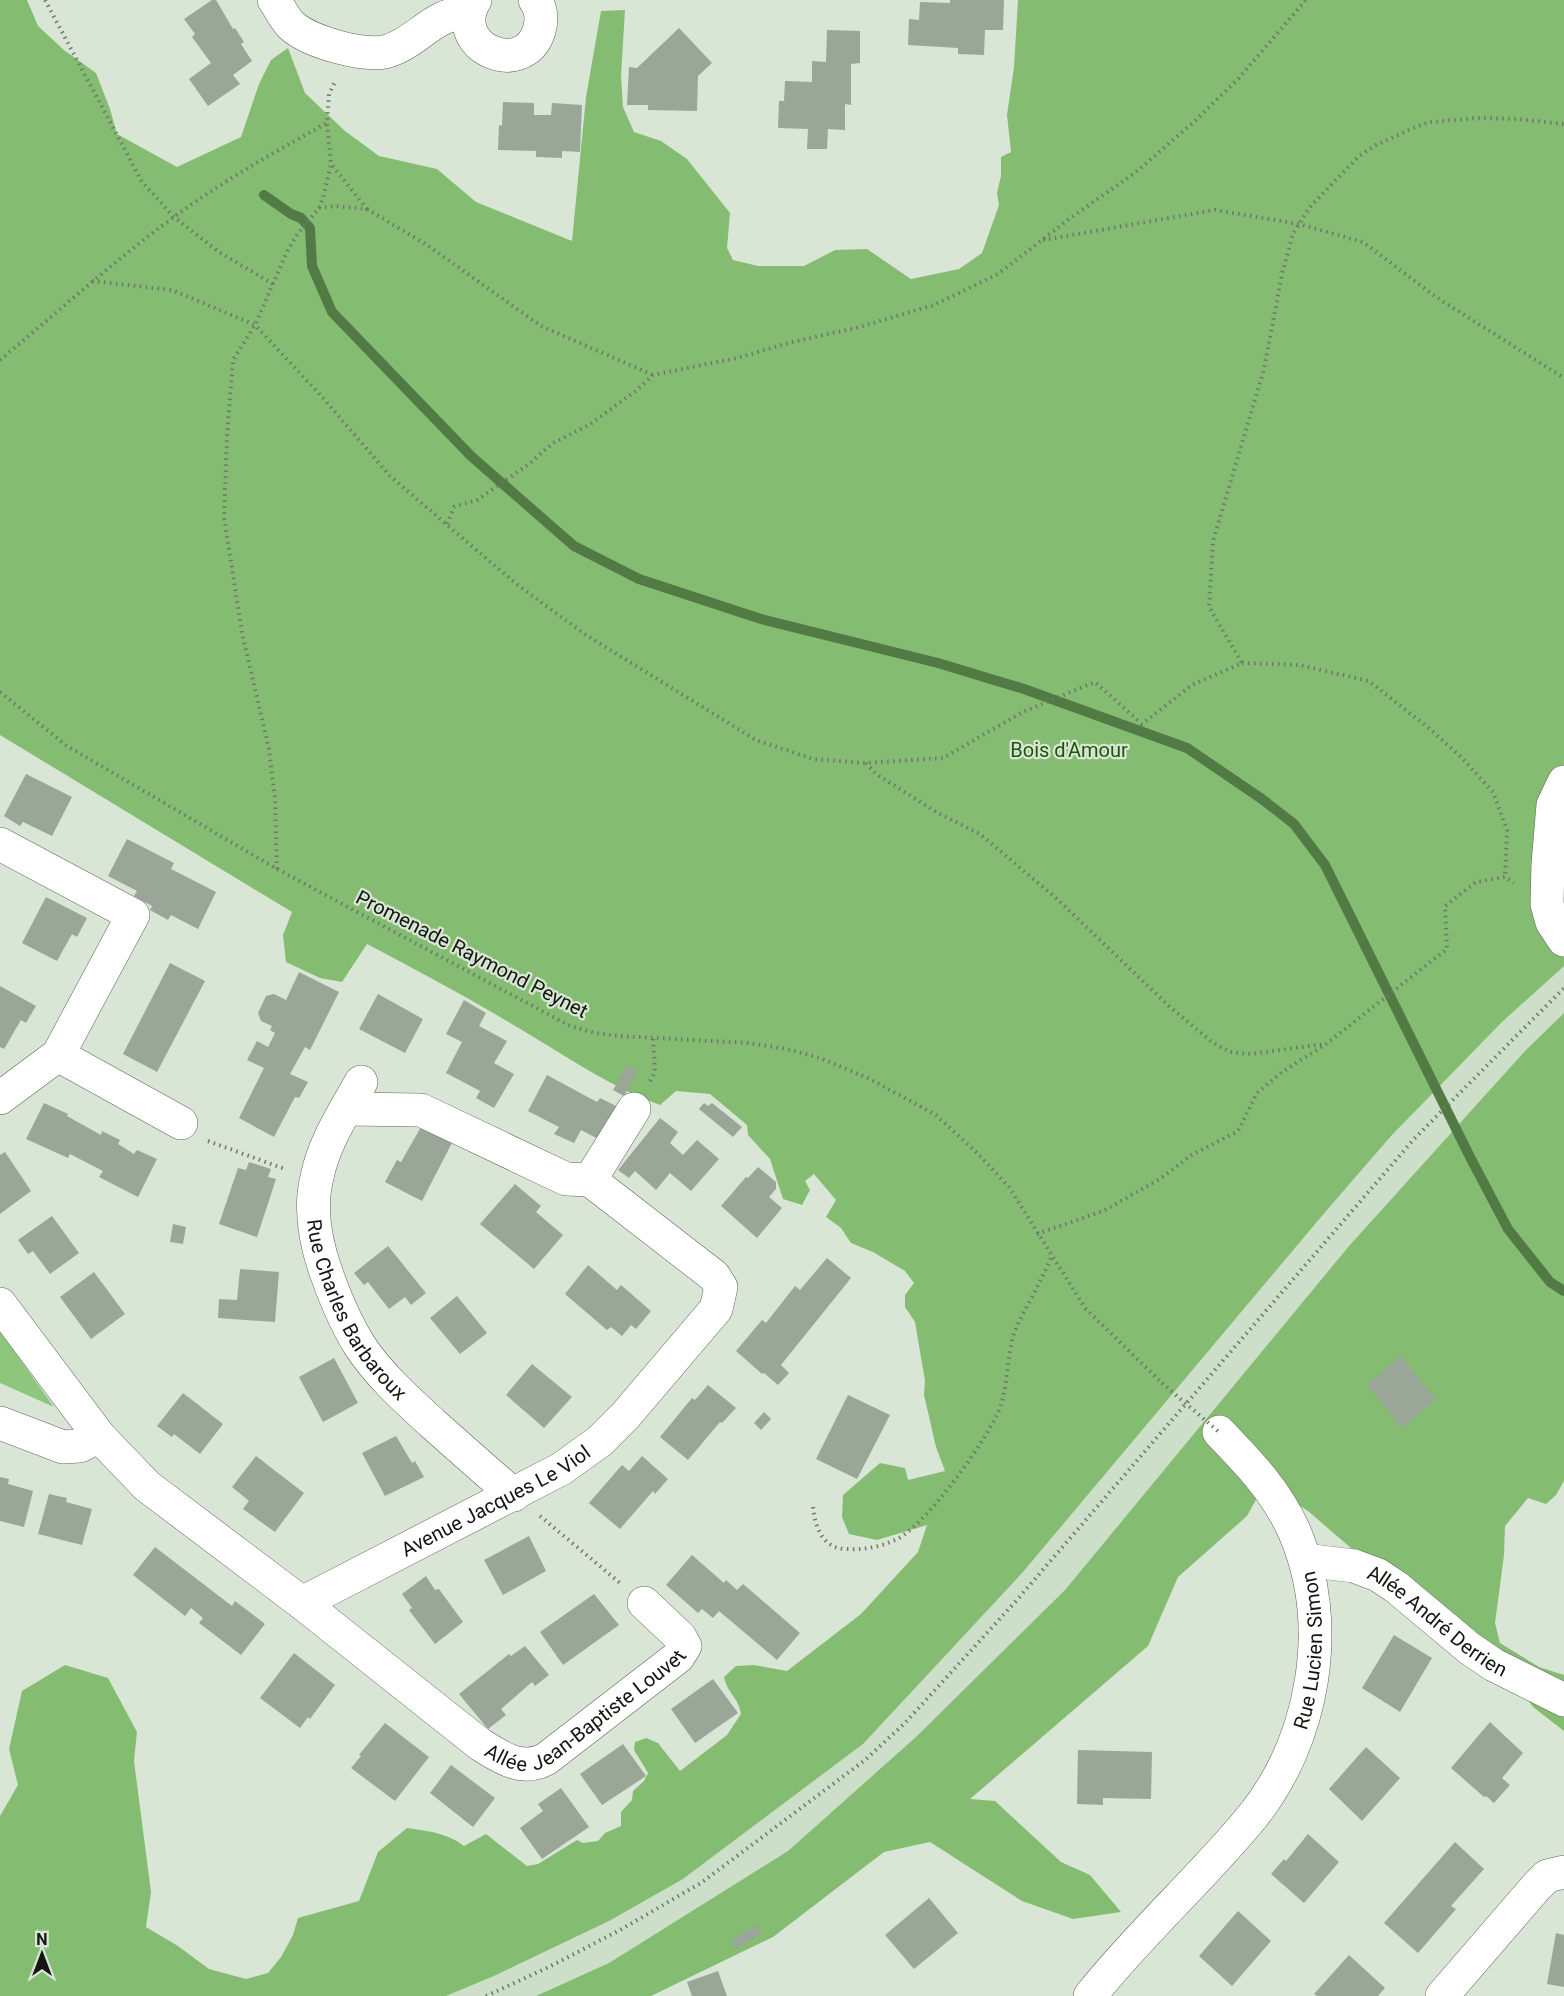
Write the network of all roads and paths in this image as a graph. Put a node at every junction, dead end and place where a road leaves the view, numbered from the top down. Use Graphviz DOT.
graph roads {
  1 [pos="45,0"];
  2 [pos="274,0"];
  3 [pos="535,0"];
  4 [pos="1306,0"];
  5 [pos="472,7"];
  6 [pos="364,52"];
  7 [pos="327,123"];
  8 [pos="1564,124"];
  9 [pos="331,164"];
  10 [pos="319,208"];
  11 [pos="367,209"];
  12 [pos="174,217"];
  13 [pos="1299,224"];
  14 [pos="1042,240"];
  15 [pos="92,281"];
  16 [pos="273,284"];
  17 [pos="255,325"];
  18 [pos="0,360"];
  19 [pos="653,375"];
  20 [pos="1564,378"];
  21 [pos="447,525"];
  22 [pos="1242,663"];
  23 [pos="0,692"];
  24 [pos="865,763"];
  25 [pos="1564,782"];
  26 [pos="0,844"];
  27 [pos="277,869"];
  28 [pos="1505,877"];
  29 [pos="1547,904"];
  30 [pos="1564,940"];
  31 [pos="1564,988"];
  32 [pos="652,1038"];
  33 [pos="1326,1044"];
  34 [pos="58,1055"];
  35 [pos="0,1098"];
  36 [pos="634,1109"];
  37 [pos="181,1123"];
  38 [pos="316,1180"];
  39 [pos="590,1180"];
  40 [pos="1037,1234"];
  41 [pos="1053,1255"];
  42 [pos="0,1304"];
  43 [pos="0,1423"];
  44 [pos="1219,1432"];
  45 [pos="99,1436"];
  46 [pos="514,1495"];
  47 [pos="813,1507"];
  48 [pos="1305,1560"];
  49 [pos="302,1603"];
  50 [pos="644,1603"];
  51 [pos="1564,1700"];
  52 [pos="1564,1872"];
  53 [pos="486,1996"];
  54 [pos="1090,1996"];
  55 [pos="1442,1996"];
  1 -- 12 [label="path"];
  2 -- 6 [label="street"];
  3 -- 5 [label="street"];
  4 -- 14 [label="path"];
  5 -- 6 [label="street"];
  6 -- 7 [label="path"];
  7 -- 9 [label="path"];
  7 -- 12 [label="path"];
  8 -- 13 [label="path"];
  9 -- 10 [label="path"];
  9 -- 11 [label="path"];
  10 -- 11 [label="path"];
  10 -- 16 [label="path"];
  11 -- 19 [label="path"];
  12 -- 15 [label="path"];
  12 -- 16 [label="path"];
  13 -- 14 [label="path"];
  13 -- 20 [label="path"];
  13 -- 22 [label="path"];
  14 -- 19 [label="path"];
  15 -- 17 [label="path"];
  15 -- 18 [label="path"];
  16 -- 17 [label="path"];
  17 -- 21 [label="path"];
  17 -- 27 [label="path"];
  19 -- 21 [label="path"];
  21 -- 24 [label="path"];
  22 -- 24 [label="path"];
  22 -- 28 [label="path"];
  23 -- 27 [label="path, Promenade Raymond Peynet"];
  24 -- 33 [label="path"];
  25 -- 29 [label="street"];
  26 -- 34 [label="street"];
  27 -- 32 [label="path, Promenade Raymond Peynet"];
  28 -- 29 [label="path"];
  28 -- 33 [label="path"];
  29 -- 30 [label="street"];
  31 -- 53 [label="path"];
  32 -- 36 [label="path"];
  32 -- 40 [label="path, Promenade Raymond Peynet"];
  33 -- 40 [label="path"];
  34 -- 35 [label="street"];
  34 -- 37 [label="street"];
  36 -- 39 [label="street"];
  37 -- 38 [label="path"];
  38 -- 39 [label="street, Rue Charles Barbaroux"];
  38 -- 46 [label="street, Rue Charles Barbaroux"];
  39 -- 46 [label="street, Avenue Jacques Le Viol"];
  40 -- 41 [label="path, Promenade Raymond Peynet"];
  41 -- 44 [label="path, bridge"];
  41 -- 47 [label="path"];
  42 -- 45 [label="street"];
  43 -- 45 [label="street"];
  44 -- 48 [label="street, Rue Lucien Simon"];
  45 -- 49 [label="street"];
  46 -- 49 [label="street, Avenue Jacques Le Viol"];
  46 -- 50 [label="path"];
  48 -- 51 [label="street, Allée André Derrien"];
  48 -- 54 [label="street, Rue Lucien Simon"];
  49 -- 50 [label="street, Allée Jean-Baptiste Louvet"];
  52 -- 55 [label="street"];
}
